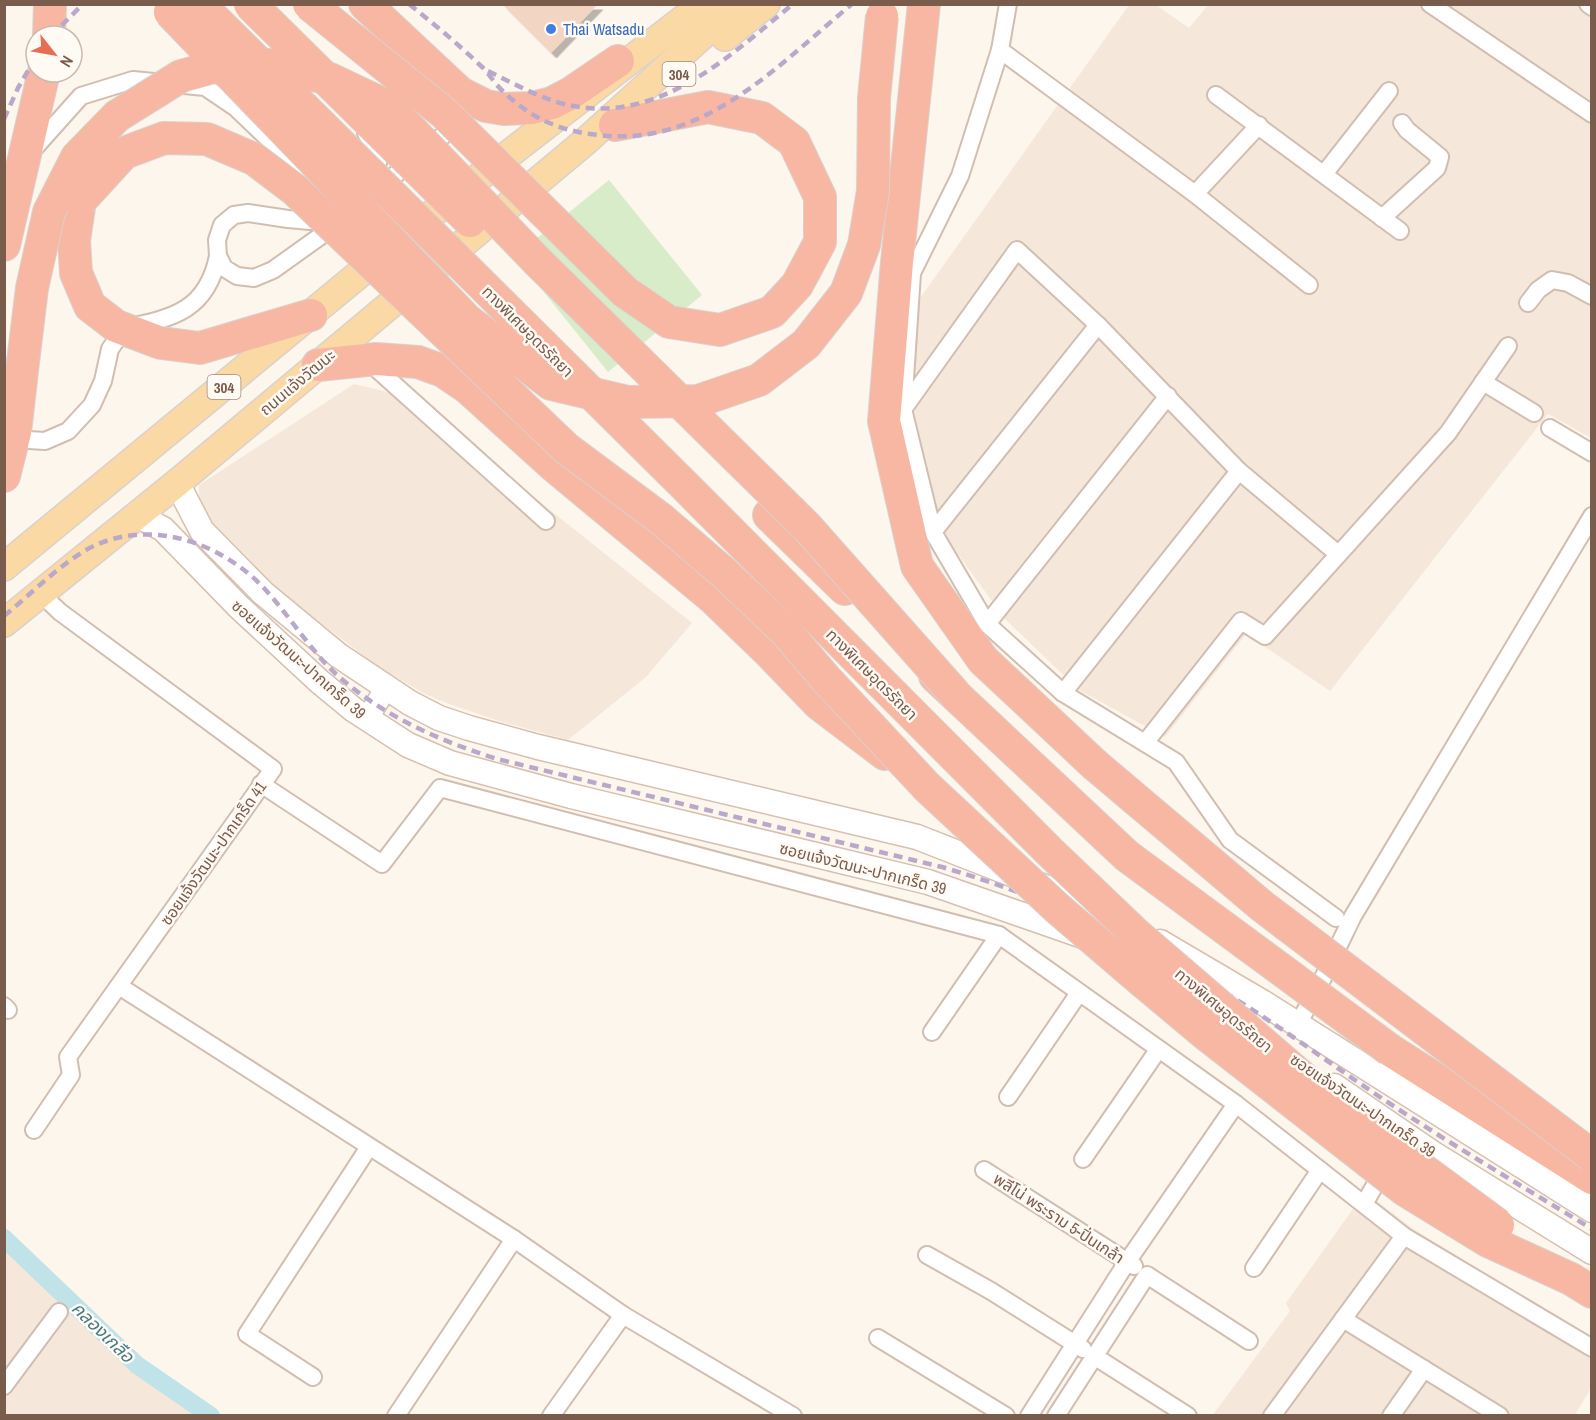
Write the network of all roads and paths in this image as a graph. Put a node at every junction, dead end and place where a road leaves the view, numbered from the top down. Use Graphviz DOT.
graph roads {
  1 [pos="50,4"];
  2 [pos="236,4"];
  3 [pos="250,4"];
  4 [pos="309,4"];
  5 [pos="365,4"];
  6 [pos="672,4"];
  7 [pos="703,4"];
  8 [pos="737,4"];
  9 [pos="766,4"];
  10 [pos="924,4"];
  11 [pos="1008,4"];
  12 [pos="1430,4"];
  13 [pos="177,7"];
  14 [pos="883,10"];
  15 [pos="49,24"];
  16 [pos="1000,50"];
  17 [pos="618,61"];
  18 [pos="41,84"];
  19 [pos="1389,91"];
  20 [pos="460,93"];
  21 [pos="1216,95"];
  22 [pos="584,96"];
  23 [pos="1592,114"];
  24 [pos="1402,123"];
  25 [pos="615,125"];
  26 [pos="1259,126"];
  27 [pos="587,140"];
  28 [pos="384,157"];
  29 [pos="25,159"];
  30 [pos="397,173"];
  31 [pos="1324,174"];
  32 [pos="1195,194"];
  33 [pos="443,205"];
  34 [pos="350,212"];
  35 [pos="1382,218"];
  36 [pos="1400,231"];
  37 [pos="4,245"];
  38 [pos="218,256"];
  39 [pos="1309,285"];
  40 [pos="1592,296"];
  41 [pos="1528,303"];
  42 [pos="311,315"];
  43 [pos="1098,325"];
  44 [pos="125,328"];
  45 [pos="1508,346"];
  46 [pos="366,359"];
  47 [pos="318,364"];
  48 [pos="1483,382"];
  49 [pos="1168,396"];
  50 [pos="903,409"];
  51 [pos="1534,413"];
  52 [pos="1550,428"];
  53 [pos="15,432"];
  54 [pos="1592,453"];
  55 [pos="1239,471"];
  56 [pos="4,476"];
  57 [pos="177,483"];
  58 [pos="137,515"];
  59 [pos="1592,516"];
  60 [pos="546,521"];
  61 [pos="933,532"];
  62 [pos="1338,554"];
  63 [pos="4,567"];
  64 [pos="40,593"];
  65 [pos="4,623"];
  66 [pos="987,624"];
  67 [pos="386,687"];
  68 [pos="1063,693"];
  69 [pos="955,694"];
  70 [pos="367,719"];
  71 [pos="1145,743"];
  72 [pos="261,784"];
  73 [pos="927,787"];
  74 [pos="1336,918"];
  75 [pos="999,935"];
  76 [pos="119,986"];
  77 [pos="1079,993"];
  78 [pos="1297,1026"];
  79 [pos="932,1032"];
  80 [pos="1158,1050"];
  81 [pos="1008,1097"];
  82 [pos="1236,1104"];
  83 [pos="34,1130"];
  84 [pos="1404,1133"];
  85 [pos="369,1147"];
  86 [pos="1592,1156"];
  87 [pos="1083,1159"];
  88 [pos="984,1170"];
  89 [pos="1320,1170"];
  90 [pos="1592,1178"];
  91 [pos="1364,1204"];
  92 [pos="1592,1210"];
  93 [pos="1404,1236"];
  94 [pos="514,1239"];
  95 [pos="1592,1251"];
  96 [pos="927,1255"];
  97 [pos="1136,1267"];
  98 [pos="1254,1268"];
  99 [pos="1581,1286"];
  100 [pos="59,1311"];
  101 [pos="623,1315"];
  102 [pos="1343,1319"];
  103 [pos="878,1338"];
  104 [pos="1250,1341"];
  105 [pos="1592,1348"];
  106 [pos="1084,1349"];
  107 [pos="1425,1369"];
  108 [pos="312,1377"];
  109 [pos="4,1386"];
  110 [pos="396,1416"];
  111 [pos="551,1416"];
  112 [pos="793,1416"];
  113 [pos="1006,1416"];
  114 [pos="1029,1416"];
  115 [pos="1056,1416"];
  116 [pos="1188,1416"];
  117 [pos="1272,1416"];
  118 [pos="1391,1416"];
  119 [pos="1500,1416"];
  1 -- 15 [label="highway"];
  2 -- 28 [label="street"];
  3 -- 69 [label="highway, bridge"];
  4 -- 25 [label="highway, bridge"];
  5 -- 20 [label="highway"];
  6 -- 17 [label="main road, 304"];
  7 -- 22 [label="main road"];
  8 -- 27 [label="main road, ถนนแจ้งวัฒนะ"];
  9 -- 25 [label="main road, ถนนแจ้งวัฒนะ / 304"];
  10 -- 86 [label="highway, bridge"];
  11 -- 16 [label="street"];
  12 -- 23 [label="street"];
  13 -- 14 [label="highway, bridge"];
  13 -- 99 [label="highway, ทางพิเศษอุดรรัถยา, bridge"];
  16 -- 32 [label="street"];
  16 -- 50 [label="street"];
  17 -- 20 [label="highway"];
  17 -- 22 [label="main road, 304"];
  18 -- 29 [label="highway"];
  19 -- 31 [label="street"];
  20 -- 30 [label="street"];
  21 -- 26 [label="street"];
  22 -- 33 [label="main road, 304"];
  24 -- 35 [label="street"];
  25 -- 27 [label="main road, ถนนแจ้งวัฒนะ / 304"];
  26 -- 31 [label="street"];
  26 -- 32 [label="street"];
  27 -- 47 [label="main road, ถนนแจ้งวัฒนะ / 304"];
  28 -- 29 [label="street"];
  28 -- 30 [label="street"];
  29 -- 37 [label="highway"];
  30 -- 33 [label="street"];
  30 -- 34 [label="street"];
  31 -- 35 [label="street"];
  32 -- 39 [label="street"];
  33 -- 42 [label="main road, 304"];
  34 -- 38 [label="street"];
  34 -- 38 [label="street"];
  35 -- 36 [label="street"];
  38 -- 44 [label="street"];
  40 -- 41 [label="street"];
  42 -- 44 [label="highway"];
  42 -- 63 [label="main road, 304"];
  43 -- 49 [label="street"];
  43 -- 50 [label="street"];
  43 -- 61 [label="street"];
  44 -- 53 [label="street"];
  44 -- 73 [label="highway, bridge"];
  45 -- 48 [label="street"];
  46 -- 47 [label="highway"];
  46 -- 60 [label="street"];
  46 -- 73 [label="highway, bridge"];
  47 -- 57 [label="main road, ถนนแจ้งวัฒนะ / 304"];
  48 -- 51 [label="street"];
  48 -- 62 [label="street"];
  49 -- 55 [label="street"];
  49 -- 66 [label="street"];
  50 -- 61 [label="street"];
  52 -- 54 [label="street"];
  53 -- 56 [label="highway"];
  53 -- 69 [label="highway, bridge"];
  55 -- 62 [label="street"];
  55 -- 68 [label="street"];
  57 -- 58 [label="main road, ถนนแจ้งวัฒนะ / 304"];
  57 -- 67 [label="main road, ซอยแจ้งวัฒนะ-ปากเกร็ด 39"];
  58 -- 64 [label="main road, ถนนแจ้งวัฒนะ / 304"];
  58 -- 70 [label="main road, ซอยแจ้งวัฒนะ-ปากเกร็ด 39"];
  59 -- 78 [label="street"];
  61 -- 66 [label="street"];
  62 -- 71 [label="street"];
  64 -- 65 [label="main road, ถนนแจ้งวัฒนะ / 304"];
  64 -- 72 [label="street, ซอยแจ้งวัฒนะ-ปากเกร็ด 41"];
  66 -- 68 [label="street"];
  67 -- 70 [label="street"];
  67 -- 78 [label="main road, ซอยแจ้งวัฒนะ-ปากเกร็ด 39"];
  68 -- 71 [label="street"];
  69 -- 90 [label="highway, bridge"];
  70 -- 84 [label="main road, ซอยแจ้งวัฒนะ-ปากเกร็ด 39"];
  71 -- 74 [label="street"];
  72 -- 75 [label="street"];
  72 -- 76 [label="street, ซอยแจ้งวัฒนะ-ปากเกร็ด 41"];
  73 -- 99 [label="highway, bridge"];
  75 -- 77 [label="street"];
  75 -- 79 [label="street"];
  76 -- 83 [label="street, ซอยแจ้งวัฒนะ-ปากเกร็ด 41"];
  76 -- 85 [label="street"];
  77 -- 80 [label="street"];
  77 -- 81 [label="street"];
  78 -- 92 [label="main road, ซอยแจ้งวัฒนะ-ปากเกร็ด 39"];
  80 -- 82 [label="street"];
  80 -- 87 [label="street"];
  82 -- 89 [label="street"];
  82 -- 97 [label="street"];
  84 -- 91 [label="street"];
  84 -- 95 [label="main road, ซอยแจ้งวัฒนะ-ปากเกร็ด 39"];
  85 -- 94 [label="street"];
  85 -- 108 [label="street"];
  88 -- 97 [label="street, พลีโน่ พระราม 5-ปิ่นเกล้า"];
  89 -- 91 [label="street"];
  89 -- 98 [label="street"];
  91 -- 93 [label="street"];
  93 -- 102 [label="street"];
  93 -- 105 [label="street"];
  94 -- 101 [label="street"];
  94 -- 110 [label="street"];
  96 -- 106 [label="street"];
  97 -- 104 [label="street, พลีโน่ พระราม 5-ปิ่นเกล้า"];
  97 -- 106 [label="street"];
  97 -- 106 [label="street"];
  100 -- 109 [label="street"];
  101 -- 111 [label="street"];
  101 -- 112 [label="street"];
  102 -- 107 [label="street"];
  102 -- 117 [label="street"];
  103 -- 113 [label="street"];
  106 -- 114 [label="street"];
  106 -- 115 [label="street"];
  106 -- 116 [label="street"];
  107 -- 118 [label="street"];
  107 -- 119 [label="street"];
}
